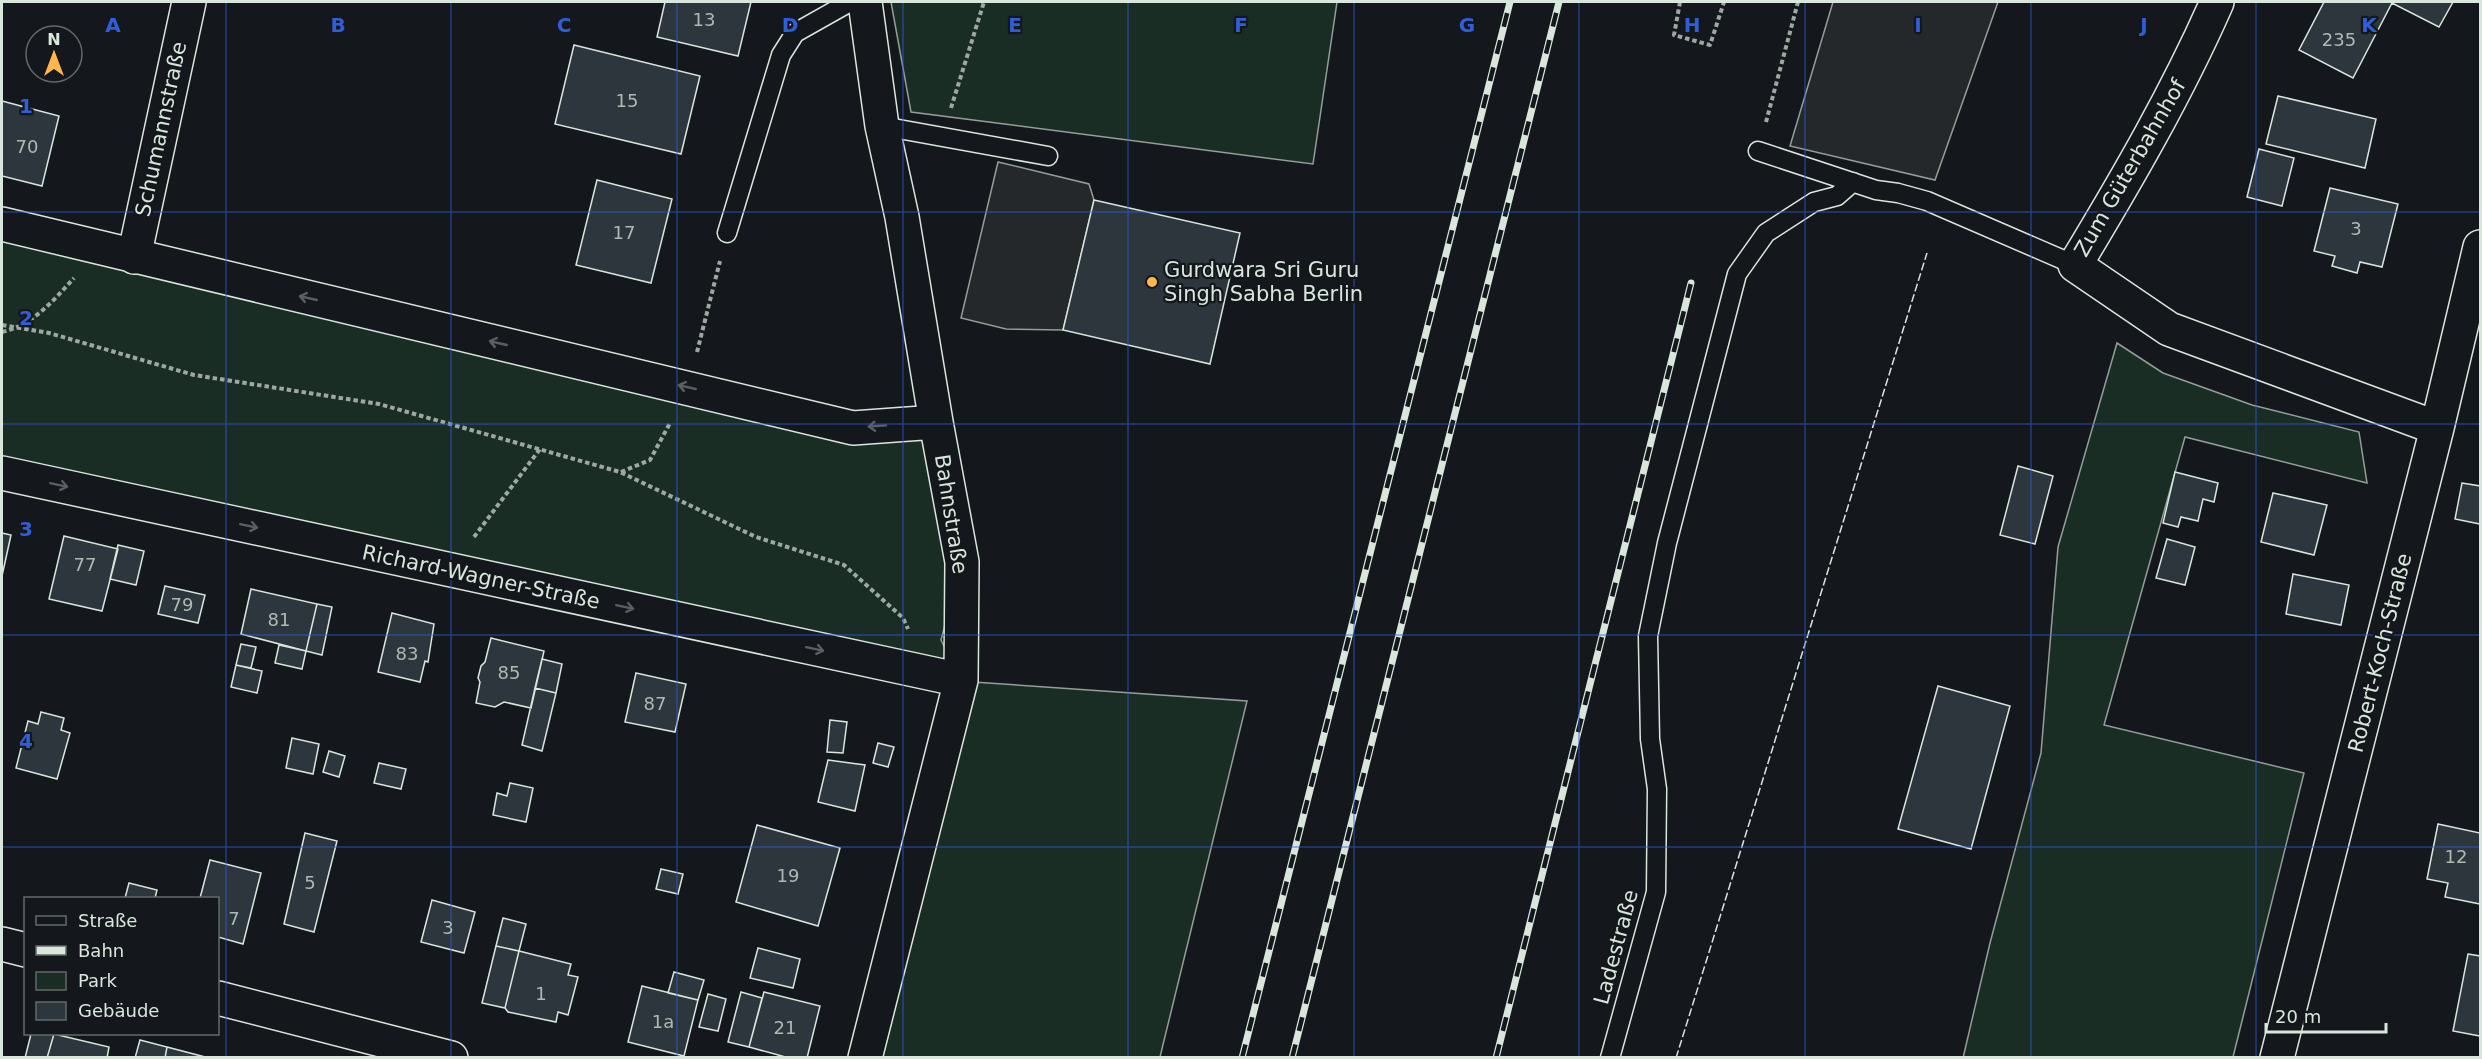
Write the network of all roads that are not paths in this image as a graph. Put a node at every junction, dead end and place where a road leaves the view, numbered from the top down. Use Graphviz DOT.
graph roads {
  1 [pos="189,2"];
  2 [pos="850,2"];
  3 [pos="865,2"];
  4 [pos="2217,2"];
  5 [pos="882,126"];
  6 [pos="1758,151"];
  7 [pos="1048,156"];
  8 [pos="1853,182"];
  9 [pos="2,224"];
  10 [pos="727,233"];
  11 [pos="2481,247"];
  12 [pos="134,257"];
  13 [pos="2075,265"];
  14 [pos="936,422"];
  15 [pos="2437,428"];
  16 [pos="2,473"];
  17 [pos="961,680"];
  18 [pos="2,944"];
  19 [pos="24,950"];
  20 [pos="219,998"];
  21 [pos="451,1058"];
  22 [pos="865,1058"];
  23 [pos="1610,1058"];
  24 [pos="2277,1058"];
  1 -- 12 [label="street, Schumannstraße"];
  2 -- 10 [label="lane"];
  3 -- 5 [label="street, Bahnstraße"];
  4 -- 13 [label="street, Zum Güterbahnhof"];
  5 -- 7 [label="lane"];
  5 -- 14 [label="street, Bahnstraße"];
  6 -- 8 [label="lane"];
  8 -- 13 [label="lane"];
  8 -- 23 [label="lane, Ladestraße"];
  9 -- 12 [label="street"];
  11 -- 15 [label="street, Robert-Koch-Straße"];
  14 -- 12 [label="street, one-way"];
  13 -- 15 [label="street, Zum Güterbahnhof"];
  14 -- 17 [label="street, Bahnstraße"];
  15 -- 24 [label="street, Robert-Koch-Straße"];
  16 -- 17 [label="street, Richard-Wagner-Straße, one-way"];
  17 -- 22 [label="street, Bahnstraße"];
  18 -- 19 [label="street"];
  20 -- 21 [label="street"];
}
